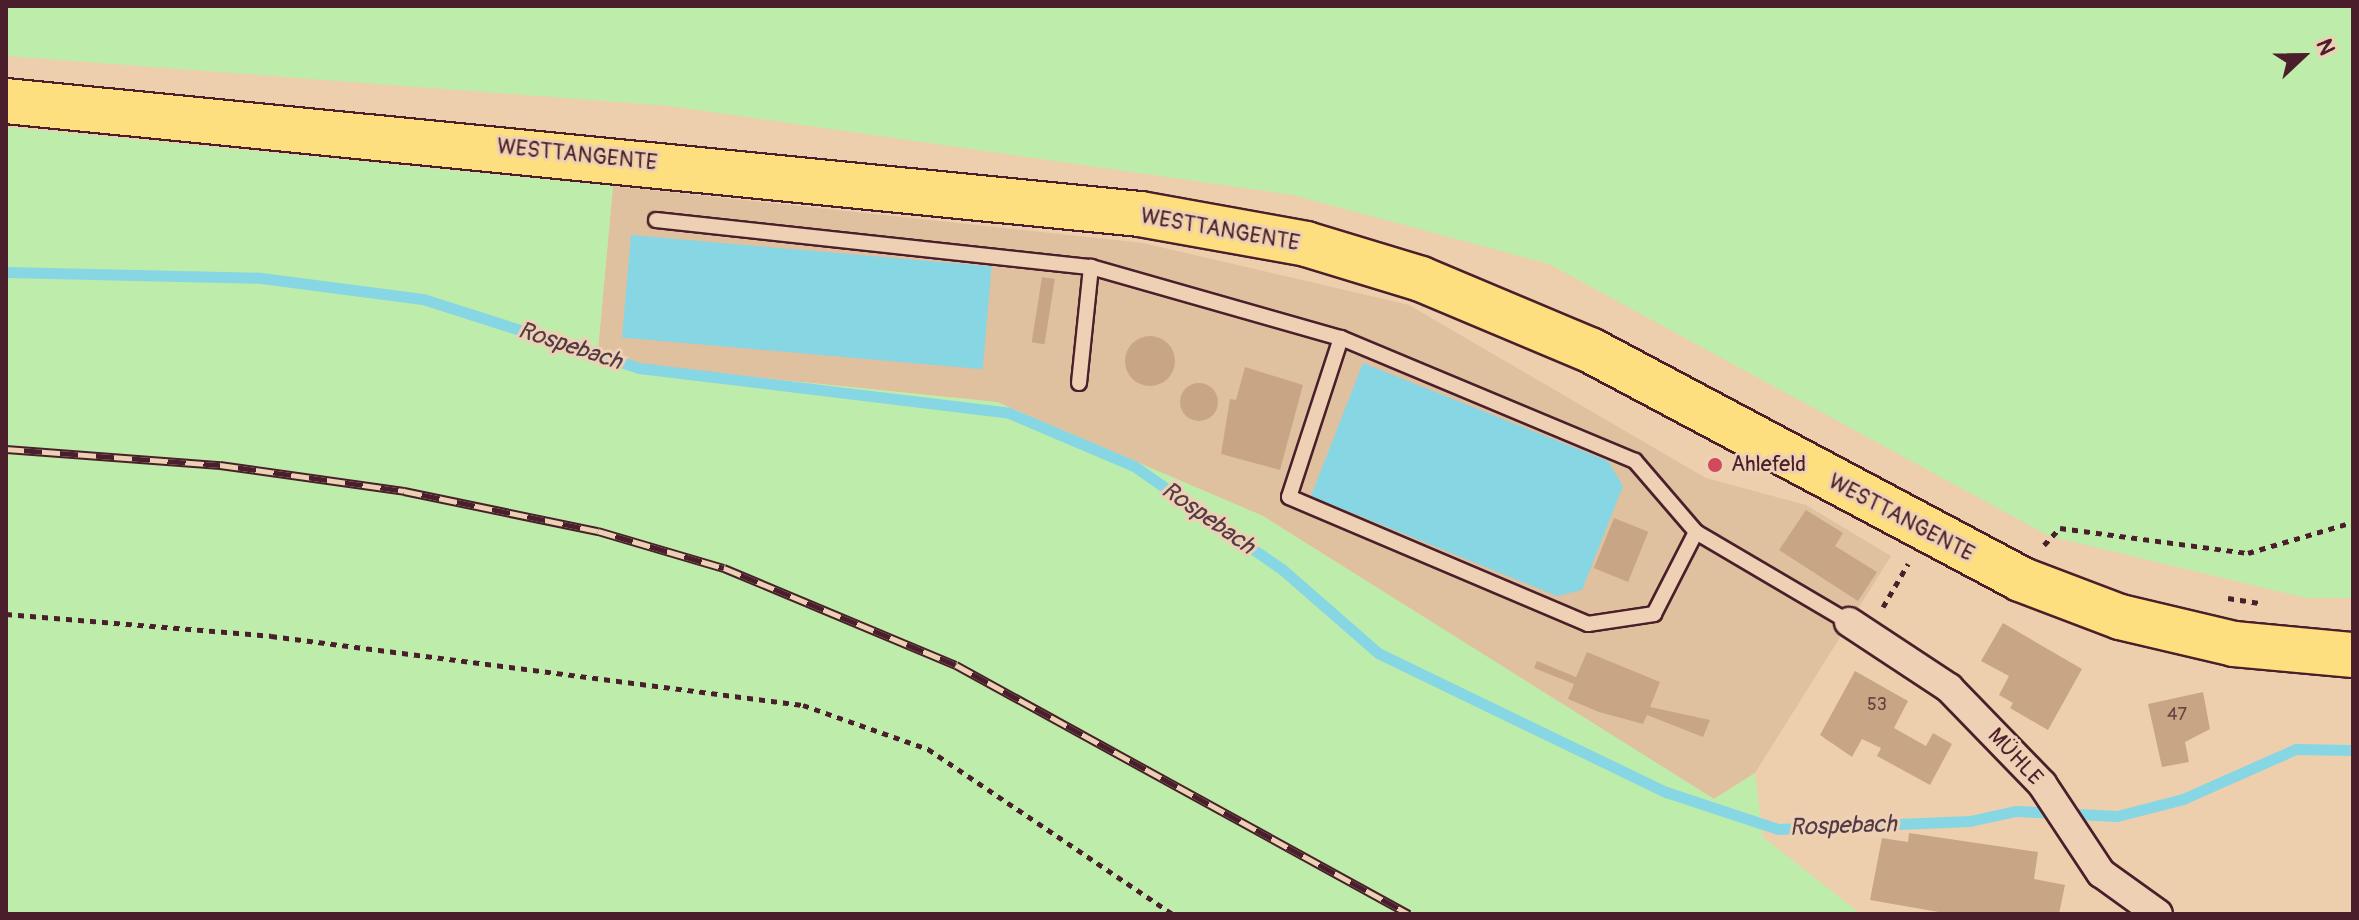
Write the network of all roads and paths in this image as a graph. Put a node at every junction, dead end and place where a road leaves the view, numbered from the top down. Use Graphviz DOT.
graph roads {
  1 [pos="6,101"];
  2 [pos="656,220"];
  3 [pos="1091,267"];
  4 [pos="1341,338"];
  5 [pos="1079,383"];
  6 [pos="2353,522"];
  7 [pos="1696,532"];
  8 [pos="2054,555"];
  9 [pos="1911,560"];
  10 [pos="2213,596"];
  11 [pos="2273,605"];
  12 [pos="6,614"];
  13 [pos="1858,628"];
  14 [pos="2353,655"];
  15 [pos="1173,914"];
  16 [pos="2158,914"];
  1 -- 14 [label="main road, WESTTANGENTE"];
  2 -- 3 [label="lane"];
  3 -- 4 [label="lane"];
  3 -- 5 [label="lane"];
  4 -- 7 [label="lane"];
  4 -- 7 [label="lane"];
  6 -- 8 [label="path"];
  7 -- 13 [label="lane"];
  9 -- 13 [label="path"];
  10 -- 11 [label="path"];
  12 -- 15 [label="path"];
  13 -- 16 [label="street, MÜHLE"];
}
